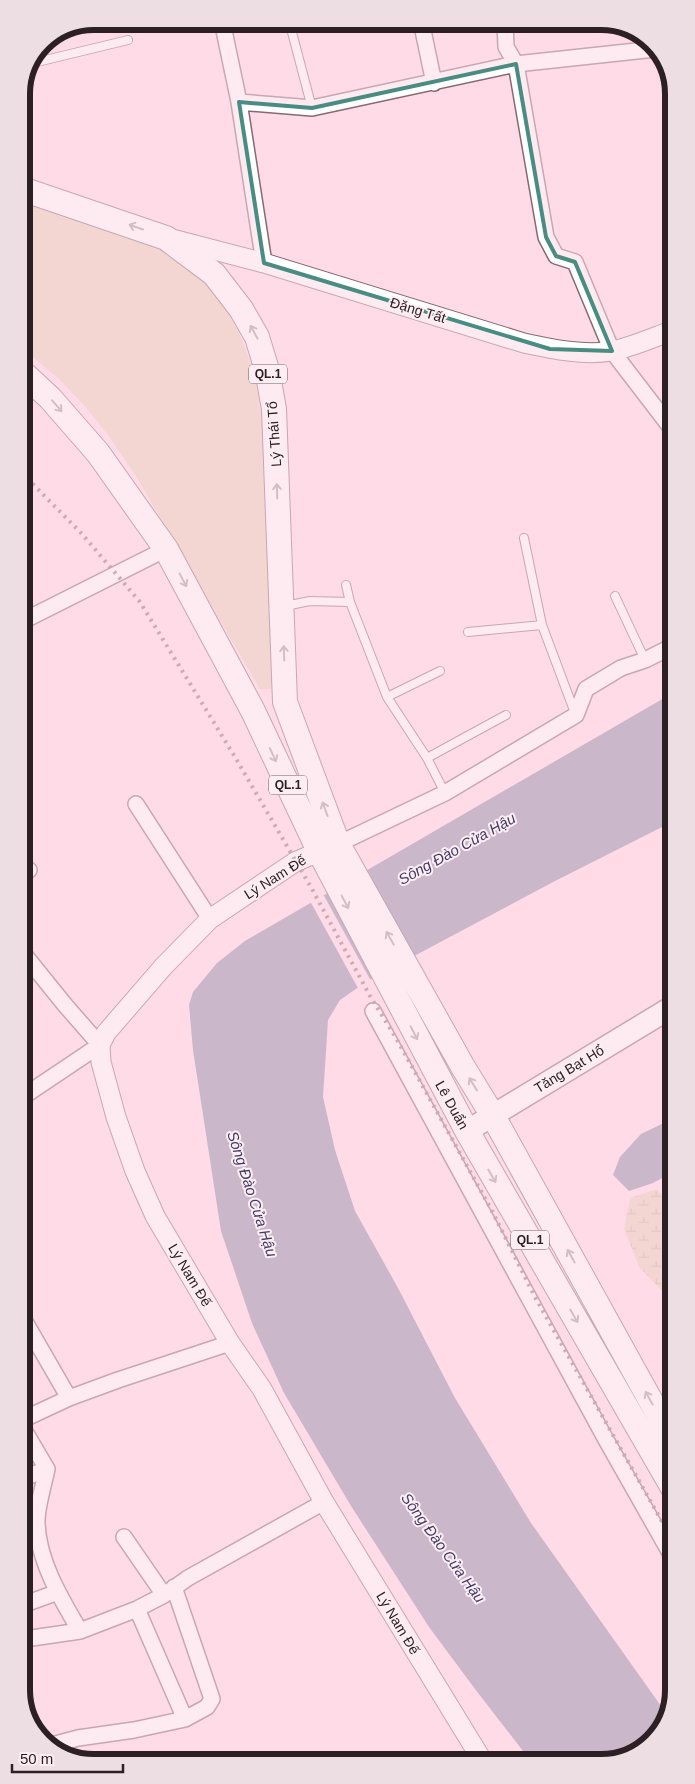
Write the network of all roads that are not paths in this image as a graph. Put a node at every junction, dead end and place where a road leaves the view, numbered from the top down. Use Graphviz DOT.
graph roads {
  1 [pos="224,30"];
  2 [pos="291,30"];
  3 [pos="423,30"];
  4 [pos="505,30"];
  5 [pos="128,40"];
  6 [pos="647,50"];
  7 [pos="40,60"];
  8 [pos="516,64"];
  9 [pos="434,83"];
  10 [pos="239,102"];
  11 [pos="312,108"];
  12 [pos="30,192"];
  13 [pos="166,238"];
  14 [pos="264,263"];
  15 [pos="665,333"];
  16 [pos="612,351"];
  17 [pos="30,387"];
  18 [pos="665,420"];
  19 [pos="524,538"];
  20 [pos="166,549"];
  21 [pos="346,585"];
  22 [pos="615,596"];
  23 [pos="350,602"];
  24 [pos="282,607"];
  25 [pos="30,617"];
  26 [pos="542,624"];
  27 [pos="468,632"];
  28 [pos="665,650"];
  29 [pos="645,660"];
  30 [pos="440,671"];
  31 [pos="387,697"];
  32 [pos="285,702"];
  33 [pos="253,711"];
  34 [pos="506,715"];
  35 [pos="576,715"];
  36 [pos="428,758"];
  37 [pos="445,793"];
  38 [pos="136,804"];
  39 [pos="330,852"];
  40 [pos="210,919"];
  41 [pos="30,961"];
  42 [pos="373,1011"];
  43 [pos="665,1012"];
  44 [pos="100,1045"];
  45 [pos="30,1092"];
  46 [pos="493,1116"];
  47 [pos="467,1132"];
  48 [pos="30,1330"];
  49 [pos="230,1343"];
  50 [pos="69,1398"];
  51 [pos="30,1416"];
  52 [pos="665,1426"];
  53 [pos="30,1440"];
  54 [pos="47,1469"];
  55 [pos="665,1474"];
  56 [pos="30,1476"];
  57 [pos="324,1502"];
  58 [pos="124,1537"];
  59 [pos="665,1542"];
  60 [pos="169,1591"];
  61 [pos="58,1592"];
  62 [pos="30,1602"];
  63 [pos="137,1610"];
  64 [pos="80,1631"];
  65 [pos="30,1638"];
  66 [pos="185,1719"];
  67 [pos="59,1743"];
  68 [pos="478,1754"];
  1 -- 10 [label="street"];
  2 -- 11 [label="lane"];
  3 -- 9 [label="street"];
  4 -- 8 [label="street"];
  5 -- 7 [label="lane"];
  6 -- 8 [label="street"];
  8 -- 9 [label="street"];
  8 -- 16 [label="street"];
  9 -- 11 [label="street"];
  10 -- 11 [label="street"];
  10 -- 14 [label="street"];
  13 -- 12 [label="main road, Lý Thái Tổ / QL.1, one-way"];
  13 -- 14 [label="street, Đặng Tất"];
  24 -- 13 [label="main road, Lý Thái Tổ / QL.1, one-way"];
  14 -- 16 [label="street, Đặng Tất"];
  15 -- 16 [label="street, Đặng Tất"];
  16 -- 18 [label="street"];
  17 -- 20 [label="main road, QL.1, one-way"];
  19 -- 26 [label="lane"];
  20 -- 25 [label="street"];
  20 -- 33 [label="main road, QL.1, one-way"];
  21 -- 23 [label="lane"];
  22 -- 29 [label="lane"];
  23 -- 24 [label="lane"];
  23 -- 31 [label="lane"];
  32 -- 24 [label="main road, Lý Thái Tổ / QL.1, one-way"];
  26 -- 27 [label="lane"];
  26 -- 35 [label="lane"];
  28 -- 29 [label="street"];
  29 -- 35 [label="street"];
  30 -- 31 [label="lane"];
  31 -- 36 [label="lane"];
  32 -- 33 [label="main road"];
  39 -- 32 [label="main road, Lê Duẩn / QL.1, one-way"];
  33 -- 39 [label="main road, Lê Duẩn / QL.1, one-way"];
  34 -- 36 [label="lane"];
  35 -- 37 [label="street"];
  36 -- 37 [label="lane"];
  37 -- 39 [label="street"];
  38 -- 40 [label="street"];
  39 -- 40 [label="street, Lý Nam Đế"];
  46 -- 39 [label="main road, Lê Duẩn / QL.1, one-way"];
  39 -- 47 [label="main road, Lê Duẩn / QL.1, one-way"];
  40 -- 44 [label="street, Lý Nam Đế"];
  41 -- 44 [label="street"];
  42 -- 59 [label="street"];
  43 -- 46 [label="main road, Tăng Bạt Hổ"];
  44 -- 45 [label="street"];
  44 -- 49 [label="street, Lý Nam Đế"];
  46 -- 47 [label="main road, Tăng Bạt Hổ"];
  52 -- 46 [label="main road, Lê Duẩn / QL.1, one-way"];
  47 -- 55 [label="main road, Lê Duẩn / QL.1, one-way"];
  48 -- 50 [label="street"];
  49 -- 50 [label="street"];
  49 -- 57 [label="street, Lý Nam Đế"];
  50 -- 51 [label="street"];
  53 -- 54 [label="street"];
  54 -- 56 [label="street"];
  54 -- 61 [label="street"];
  57 -- 60 [label="street"];
  57 -- 68 [label="street, Lý Nam Đế"];
  58 -- 60 [label="street"];
  60 -- 63 [label="street"];
  60 -- 66 [label="street"];
  61 -- 62 [label="street"];
  61 -- 64 [label="street"];
  63 -- 64 [label="street"];
  63 -- 66 [label="street"];
  64 -- 65 [label="street"];
  66 -- 67 [label="street"];
}
